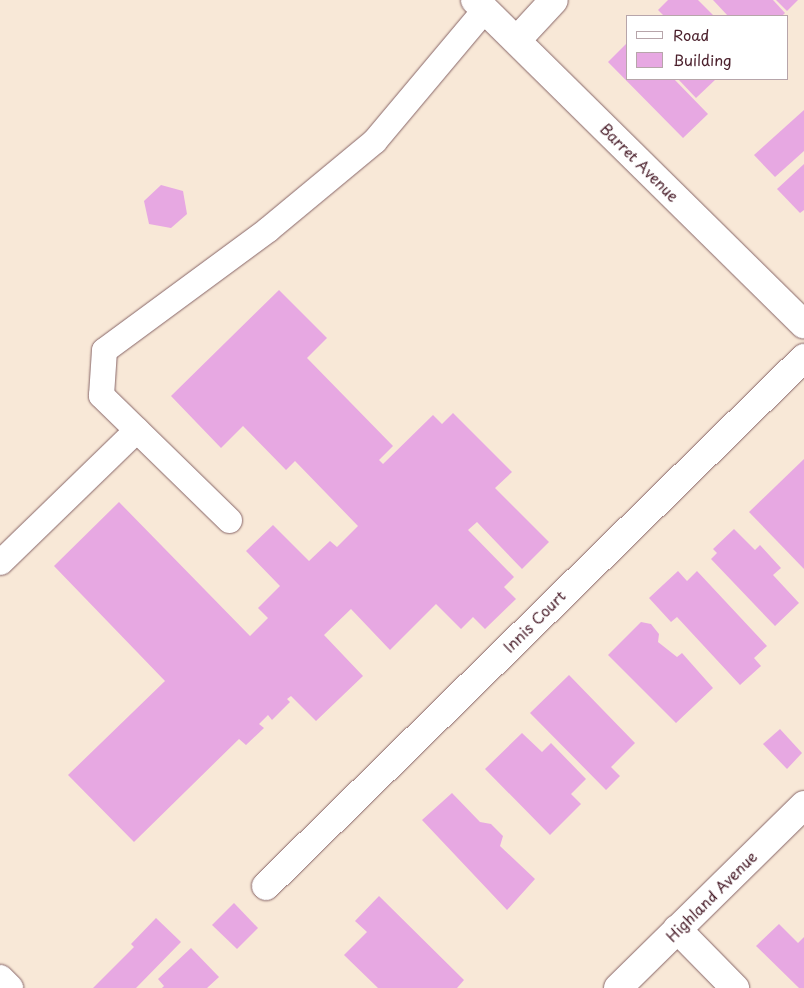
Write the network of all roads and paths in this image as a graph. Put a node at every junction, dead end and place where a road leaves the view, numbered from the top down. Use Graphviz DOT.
graph roads {
  1 [pos="554,0"];
  2 [pos="480,5"];
  3 [pos="517,40"];
  4 [pos="804,325"];
  5 [pos="804,358"];
  6 [pos="136,430"];
  7 [pos="230,520"];
  8 [pos="0,562"];
  9 [pos="804,805"];
  10 [pos="266,886"];
  11 [pos="678,930"];
  12 [pos="0,979"];
  13 [pos="9,988"];
  14 [pos="618,988"];
  15 [pos="735,988"];
  1 -- 3 [label="street"];
  2 -- 3 [label="street, Barret Avenue"];
  2 -- 6 [label="lane"];
  3 -- 4 [label="street, Barret Avenue"];
  5 -- 10 [label="street, Innis Court"];
  6 -- 7 [label="lane"];
  6 -- 8 [label="lane"];
  9 -- 11 [label="street, Highland Avenue"];
  11 -- 14 [label="street, Highland Avenue"];
  11 -- 15 [label="street"];
  12 -- 13 [label="street"];
}
